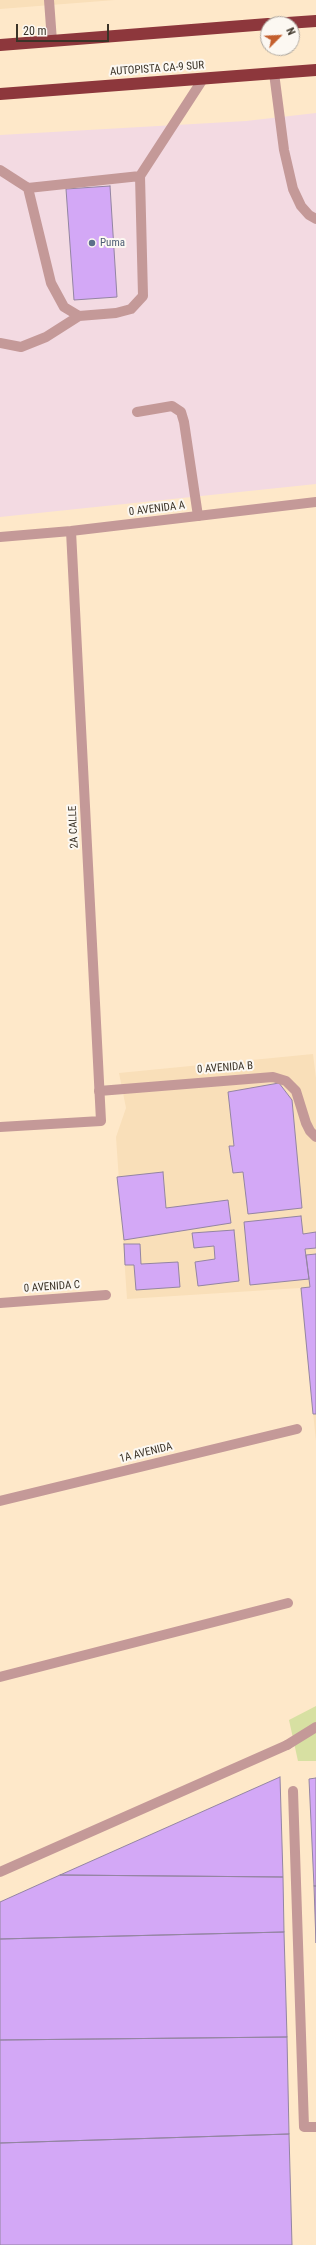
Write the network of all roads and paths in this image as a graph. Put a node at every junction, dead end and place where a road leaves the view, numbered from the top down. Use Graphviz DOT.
graph roads {
  1 [pos="49,0"];
  2 [pos="316,21"];
  3 [pos="300,22"];
  4 [pos="260,25"];
  5 [pos="52,41"];
  6 [pos="0,45"];
  7 [pos="316,70"];
  8 [pos="274,73"];
  9 [pos="203,78"];
  10 [pos="0,94"];
  11 [pos="0,170"];
  12 [pos="140,176"];
  13 [pos="28,188"];
  14 [pos="316,220"];
  15 [pos="79,316"];
  16 [pos="0,343"];
  17 [pos="137,412"];
  18 [pos="316,502"];
  19 [pos="198,516"];
  20 [pos="71,531"];
  21 [pos="0,537"];
  22 [pos="99,1091"];
  23 [pos="0,1127"];
  24 [pos="316,1137"];
  25 [pos="106,1295"];
  26 [pos="0,1303"];
  27 [pos="297,1429"];
  28 [pos="0,1501"];
  29 [pos="288,1604"];
  30 [pos="0,1677"];
  31 [pos="316,1727"];
  32 [pos="293,1791"];
  33 [pos="0,1872"];
  34 [pos="316,2127"];
  1 -- 5 [label="street"];
  2 -- 3 [label="highway"];
  4 -- 5 [label="highway"];
  5 -- 6 [label="highway"];
  7 -- 8 [label="highway, AUTOPISTA CA-9 SUR"];
  8 -- 9 [label="highway, AUTOPISTA CA-9 SUR"];
  8 -- 14 [label="street"];
  9 -- 10 [label="highway, AUTOPISTA CA-9 SUR"];
  9 -- 12 [label="street"];
  11 -- 13 [label="street"];
  12 -- 13 [label="street"];
  12 -- 15 [label="street"];
  13 -- 15 [label="street"];
  15 -- 16 [label="street"];
  17 -- 19 [label="street"];
  18 -- 19 [label="street, 0 AVENIDA A"];
  19 -- 20 [label="street, 0 AVENIDA A"];
  20 -- 21 [label="street, 0 AVENIDA A"];
  20 -- 22 [label="street, 2A CALLE"];
  22 -- 23 [label="street, 2A CALLE"];
  22 -- 24 [label="street, 0 AVENIDA B"];
  25 -- 26 [label="street, 0 AVENIDA C"];
  27 -- 28 [label="street, 1A AVENIDA"];
  29 -- 30 [label="street"];
  31 -- 33 [label="street"];
  32 -- 34 [label="street"];
}
